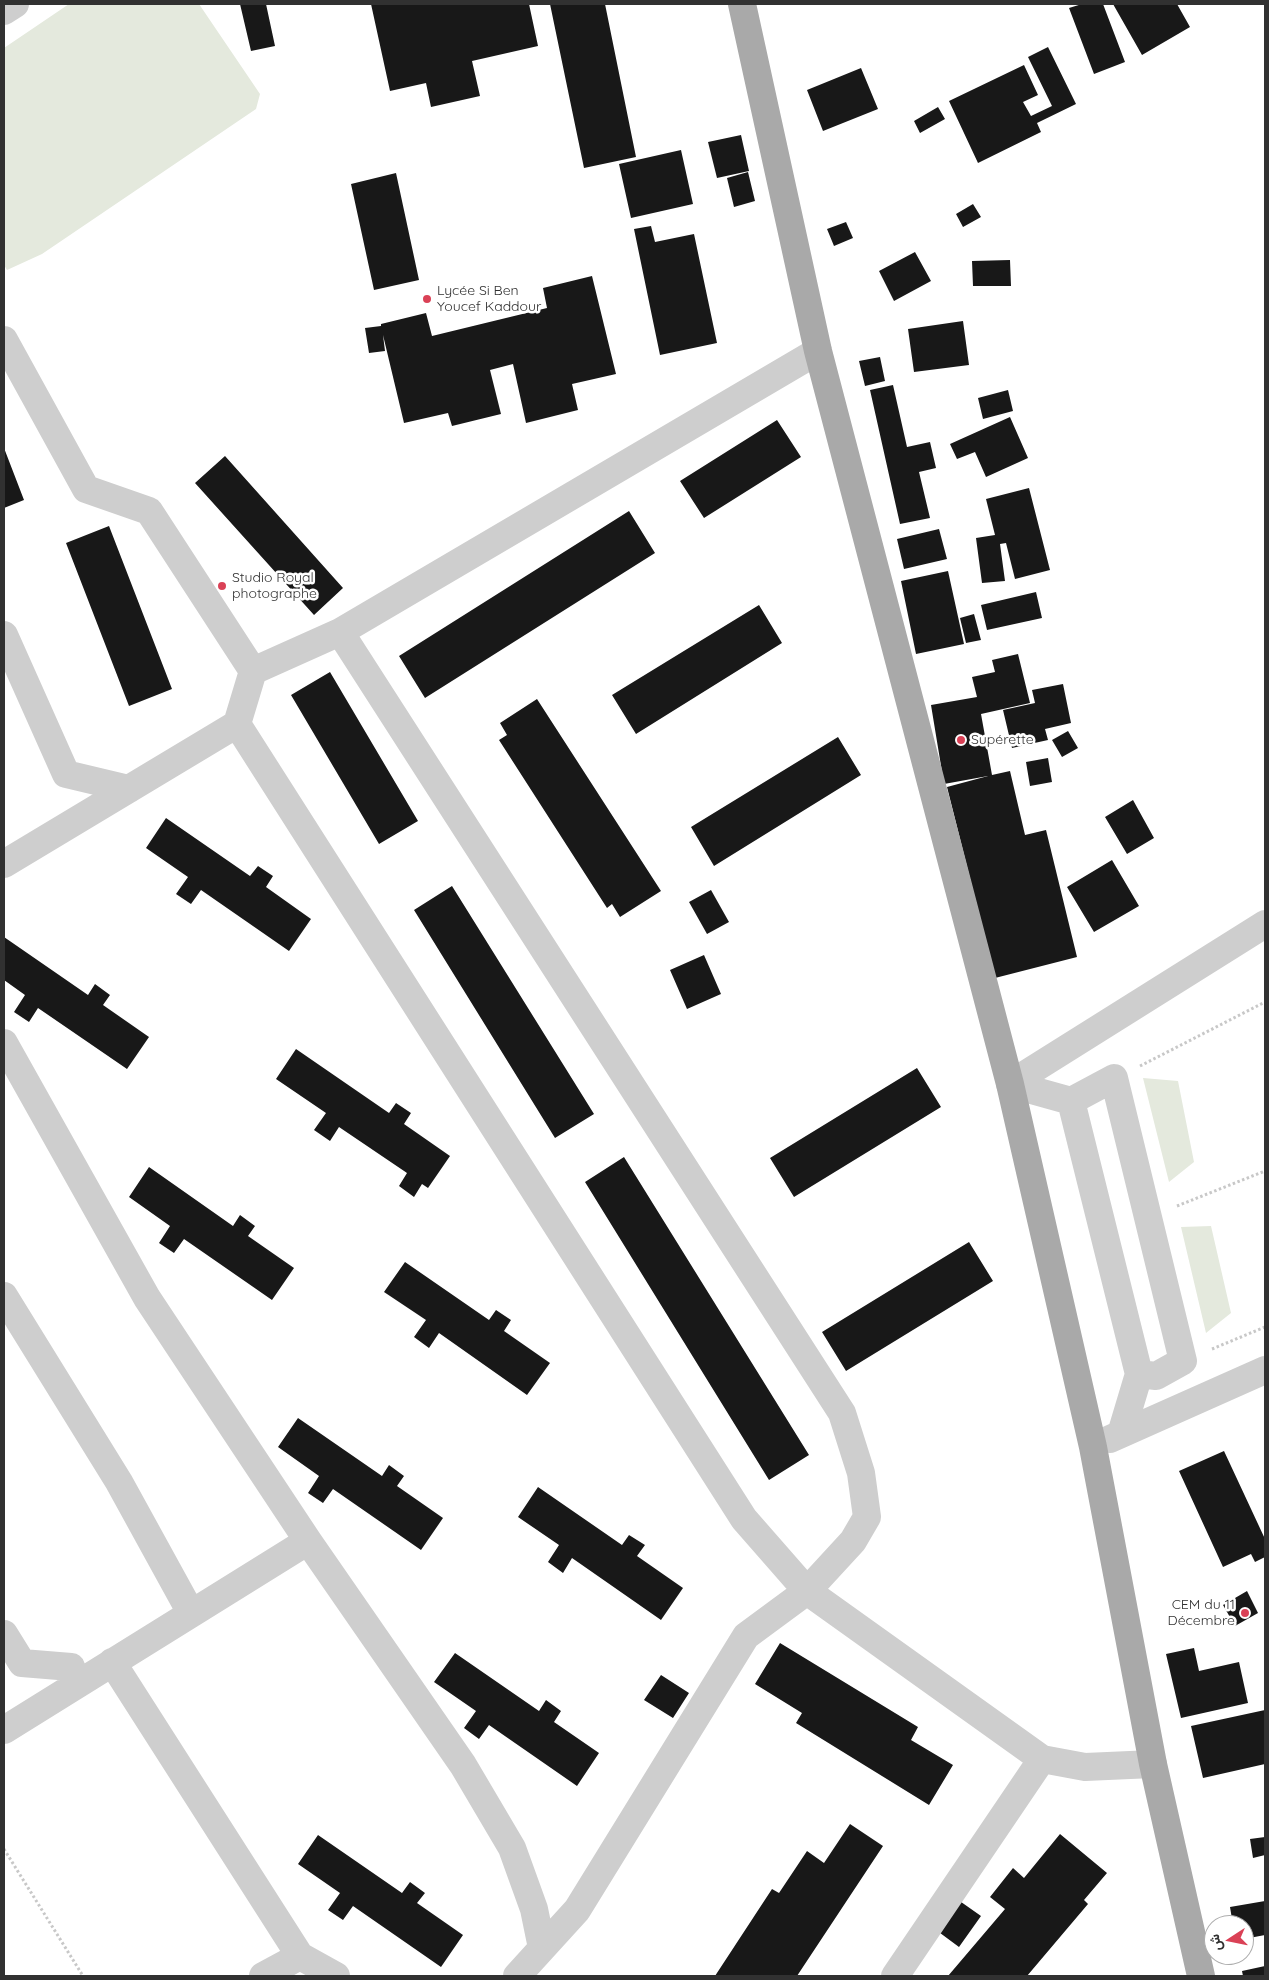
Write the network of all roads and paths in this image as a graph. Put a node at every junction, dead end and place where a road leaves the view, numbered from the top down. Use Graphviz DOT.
graph roads {
  1 [pos="15,4"];
  2 [pos="742,4"];
  3 [pos="4,11"];
  4 [pos="4,340"];
  5 [pos="818,351"];
  6 [pos="340,632"];
  7 [pos="4,635"];
  8 [pos="253,671"];
  9 [pos="236,724"];
  10 [pos="129,789"];
  11 [pos="4,864"];
  12 [pos="1265,924"];
  13 [pos="1265,1002"];
  14 [pos="4,1044"];
  15 [pos="1114,1078"];
  16 [pos="1010,1084"];
  17 [pos="1071,1101"];
  18 [pos="1265,1171"];
  19 [pos="1148,1217"];
  20 [pos="4,1296"];
  21 [pos="1265,1327"];
  22 [pos="1184,1361"];
  23 [pos="1265,1370"];
  24 [pos="1139,1374"];
  25 [pos="1121,1434"];
  26 [pos="1093,1447"];
  27 [pos="308,1541"];
  28 [pos="807,1592"];
  29 [pos="191,1613"];
  30 [pos="4,1634"];
  31 [pos="112,1662"];
  32 [pos="77,1684"];
  33 [pos="4,1730"];
  34 [pos="1042,1759"];
  35 [pos="1153,1764"];
  36 [pos="4,1849"];
  37 [pos="542,1948"];
  38 [pos="300,1956"];
  39 [pos="82,1976"];
  40 [pos="263,1976"];
  41 [pos="336,1976"];
  42 [pos="517,1976"];
  43 [pos="895,1976"];
  44 [pos="1201,1976"];
  1 -- 3 [label="street"];
  2 -- 5 [label="main road"];
  4 -- 8 [label="street"];
  5 -- 6 [label="street"];
  5 -- 16 [label="main road"];
  6 -- 8 [label="street"];
  6 -- 28 [label="street"];
  7 -- 10 [label="street"];
  8 -- 9 [label="street"];
  9 -- 10 [label="street"];
  9 -- 28 [label="street"];
  10 -- 11 [label="street"];
  12 -- 16 [label="street"];
  13 -- 15 [label="path"];
  14 -- 27 [label="street"];
  15 -- 17 [label="street"];
  15 -- 19 [label="street"];
  16 -- 17 [label="street"];
  16 -- 26 [label="main road"];
  17 -- 24 [label="street"];
  18 -- 19 [label="path"];
  19 -- 22 [label="street"];
  20 -- 29 [label="street"];
  21 -- 22 [label="path"];
  22 -- 24 [label="street"];
  23 -- 25 [label="street"];
  24 -- 25 [label="street"];
  25 -- 26 [label="street"];
  26 -- 35 [label="main road"];
  27 -- 29 [label="street"];
  27 -- 37 [label="street"];
  28 -- 34 [label="street"];
  28 -- 37 [label="street"];
  29 -- 31 [label="street"];
  30 -- 32 [label="street"];
  31 -- 32 [label="street"];
  31 -- 38 [label="street"];
  32 -- 33 [label="street"];
  34 -- 35 [label="street"];
  34 -- 43 [label="street"];
  35 -- 44 [label="main road"];
  36 -- 39 [label="path"];
  37 -- 42 [label="street"];
  38 -- 40 [label="street"];
  38 -- 41 [label="street"];
}
